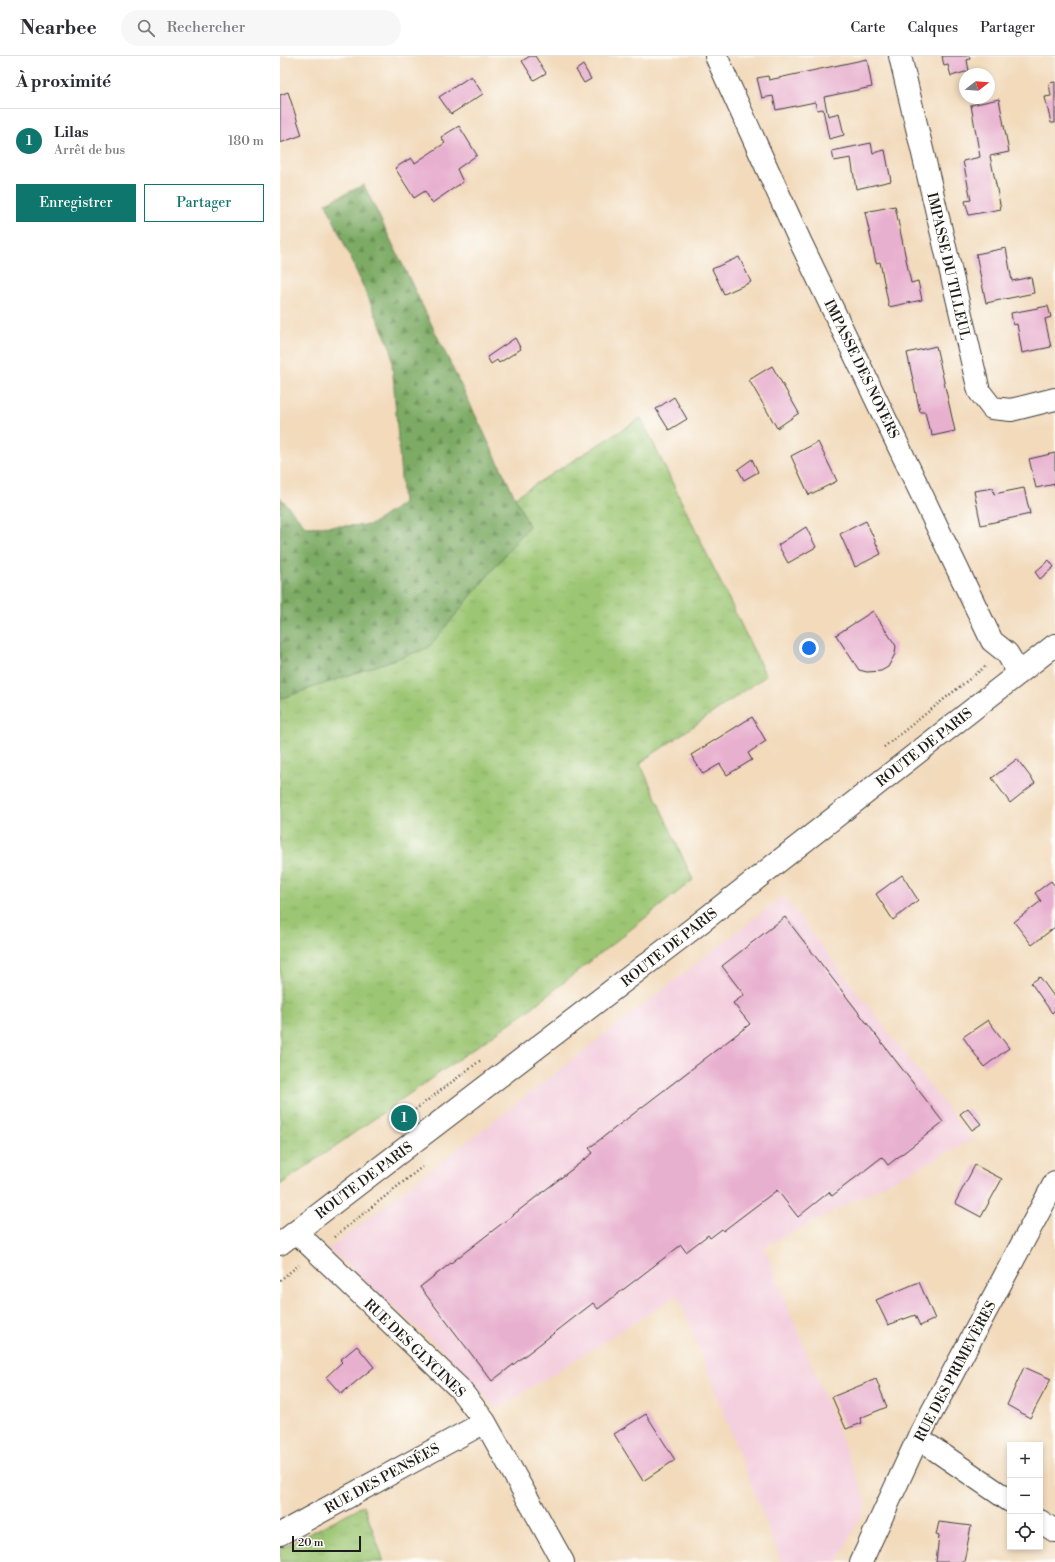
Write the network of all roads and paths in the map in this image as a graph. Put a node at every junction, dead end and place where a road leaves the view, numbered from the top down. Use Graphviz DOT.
graph roads {
  1 [pos="716,56"];
  2 [pos="900,56"];
  3 [pos="1055,399"];
  4 [pos="1055,646"];
  5 [pos="1019,673"];
  6 [pos="1055,1182"];
  7 [pos="288,1238"];
  8 [pos="485,1422"];
  9 [pos="918,1438"];
  10 [pos="1007,1498"];
  11 [pos="1043,1523"];
  12 [pos="1055,1531"];
  13 [pos="280,1534"];
  14 [pos="563,1562"];
  15 [pos="861,1562"];
  1 -- 5 [label="street, IMPASSE DES NOYERS"];
  2 -- 3 [label="street, IMPASSE DU TILLEUL"];
  4 -- 5 [label="street, ROUTE DE PARIS"];
  5 -- 7 [label="street, ROUTE DE PARIS"];
  6 -- 9 [label="street, RUE DES PRIMEVÈRES"];
  7 -- 8 [label="street, RUE DES GLYCINES"];
  8 -- 13 [label="street, RUE DES PENSÉES"];
  8 -- 14 [label="street, RUE DES GLYCINES"];
  9 -- 10 [label="street"];
  9 -- 15 [label="street, RUE DES PRIMEVÈRES"];
  11 -- 12 [label="street"];
}
